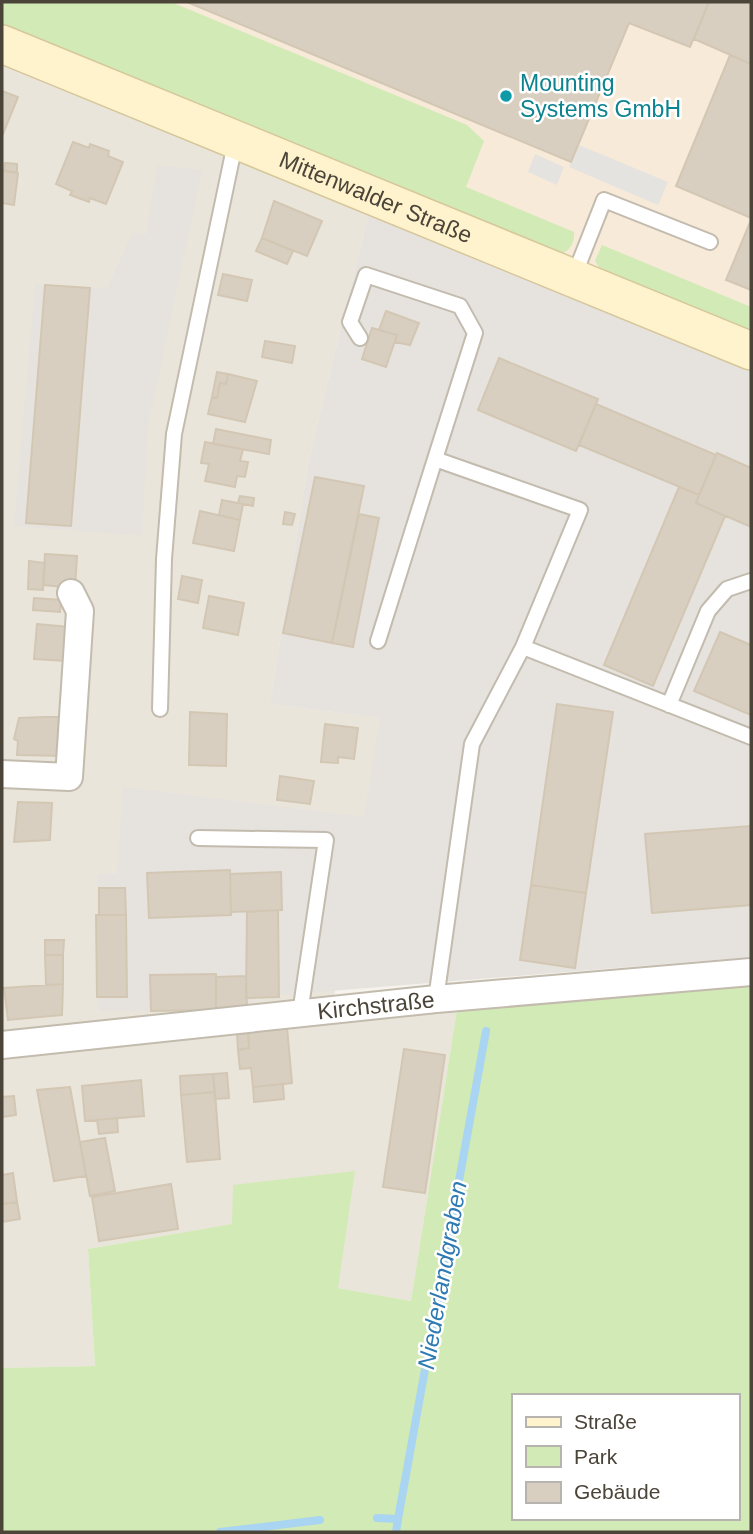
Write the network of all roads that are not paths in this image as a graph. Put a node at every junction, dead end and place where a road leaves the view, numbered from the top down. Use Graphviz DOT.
graph roads {
  1 [pos="2,44"];
  2 [pos="236,138"];
  3 [pos="710,242"];
  4 [pos="573,277"];
  5 [pos="360,338"];
  6 [pos="751,351"];
  7 [pos="435,459"];
  8 [pos="751,581"];
  9 [pos="71,593"];
  10 [pos="377,640"];
  11 [pos="523,648"];
  12 [pos="669,705"];
  13 [pos="160,709"];
  14 [pos="751,737"];
  15 [pos="2,774"];
  16 [pos="198,838"];
  17 [pos="751,972"];
  18 [pos="436,999"];
  19 [pos="300,1013"];
  20 [pos="2,1045"];
  1 -- 2 [label="street, Mittenwalder Straße"];
  2 -- 4 [label="street, Mittenwalder Straße"];
  2 -- 13 [label="lane"];
  3 -- 4 [label="lane"];
  4 -- 6 [label="street, Mittenwalder Straße"];
  5 -- 7 [label="lane"];
  7 -- 10 [label="lane"];
  7 -- 11 [label="lane"];
  8 -- 12 [label="lane"];
  9 -- 15 [label="street"];
  11 -- 12 [label="lane"];
  11 -- 18 [label="lane"];
  12 -- 14 [label="lane"];
  16 -- 19 [label="lane"];
  17 -- 18 [label="street, Kirchstraße"];
  18 -- 19 [label="street, Kirchstraße"];
  19 -- 20 [label="street, Kirchstraße"];
}
